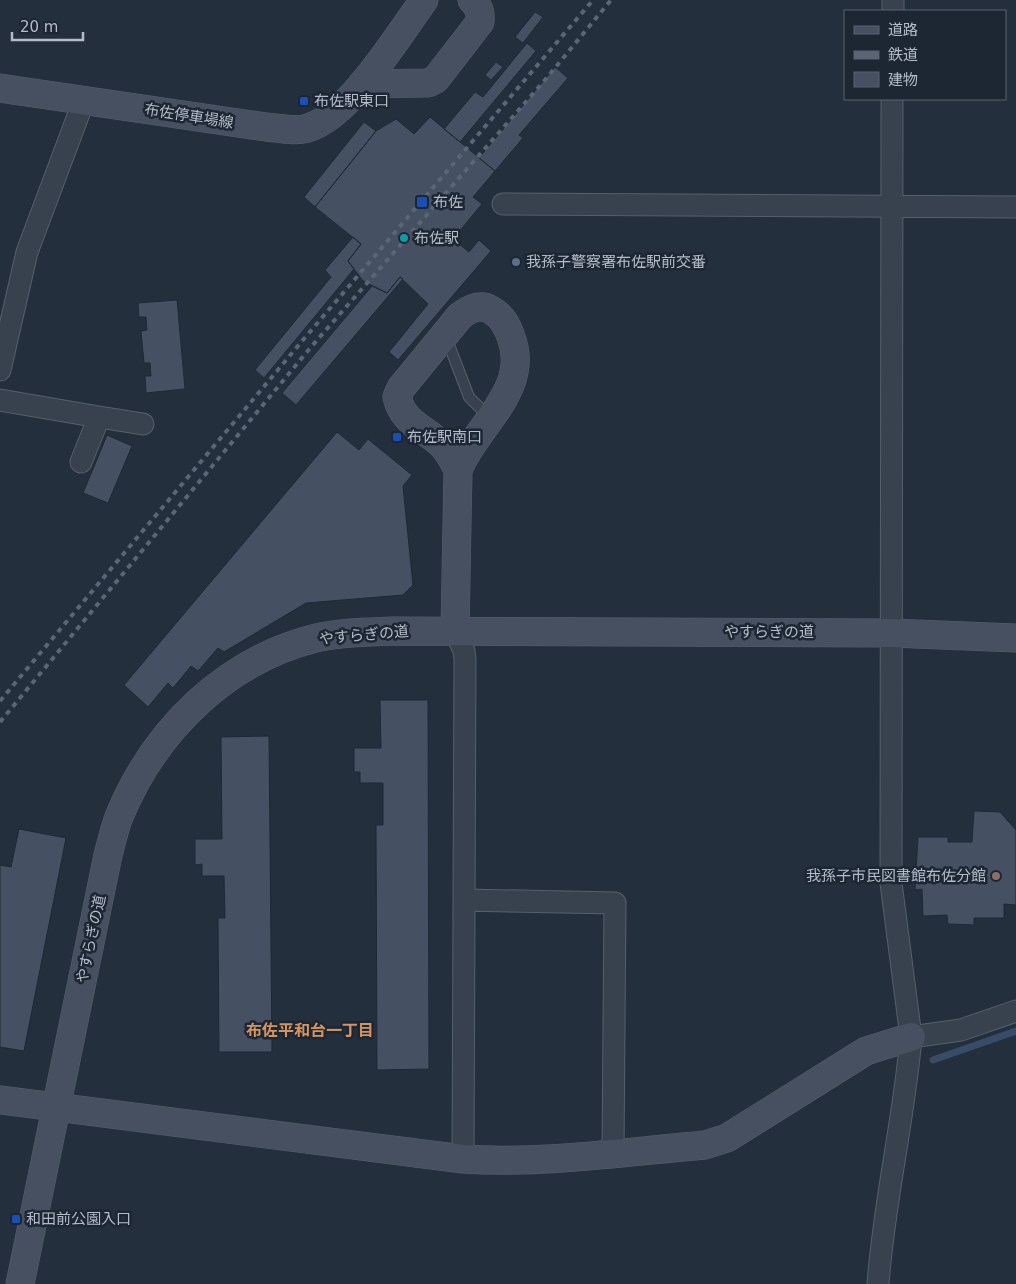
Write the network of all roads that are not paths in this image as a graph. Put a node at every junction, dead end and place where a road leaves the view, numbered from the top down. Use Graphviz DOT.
graph roads {
  1 [pos="424,0"];
  2 [pos="472,0"];
  3 [pos="362,84"];
  4 [pos="0,88"];
  5 [pos="84,100"];
  6 [pos="892,100"];
  7 [pos="503,204"];
  8 [pos="891,206"];
  9 [pos="1016,207"];
  10 [pos="445,335"];
  11 [pos="0,370"];
  12 [pos="0,400"];
  13 [pos="98,417"];
  14 [pos="490,418"];
  15 [pos="143,424"];
  16 [pos="80,462"];
  17 [pos="458,470"];
  18 [pos="455,631"];
  19 [pos="891,633"];
  20 [pos="1016,638"];
  21 [pos="464,900"];
  22 [pos="1016,1011"];
  23 [pos="911,1037"];
  24 [pos="0,1100"];
  25 [pos="56,1107"];
  26 [pos="613,1153"];
  27 [pos="463,1159"];
  28 [pos="20,1284"];
  29 [pos="878,1284"];
  1 -- 3 [label="street, 布佐停車場線"];
  2 -- 3 [label="street"];
  3 -- 5 [label="street, 布佐停車場線"];
  4 -- 5 [label="street, 布佐停車場線"];
  5 -- 11 [label="street"];
  6 -- 8 [label="street"];
  7 -- 8 [label="street"];
  8 -- 9 [label="street"];
  8 -- 19 [label="street"];
  10 -- 14 [label="lane"];
  10 -- 14 [label="street"];
  10 -- 17 [label="street"];
  12 -- 13 [label="street"];
  13 -- 15 [label="street"];
  13 -- 16 [label="street"];
  14 -- 17 [label="street"];
  17 -- 18 [label="street"];
  18 -- 19 [label="street, やすらぎの道"];
  18 -- 21 [label="street"];
  18 -- 25 [label="street, やすらぎの道"];
  19 -- 20 [label="street, やすらぎの道"];
  19 -- 23 [label="street"];
  21 -- 26 [label="street"];
  21 -- 27 [label="street"];
  22 -- 23 [label="street"];
  23 -- 26 [label="street"];
  23 -- 29 [label="street"];
  24 -- 25 [label="street"];
  25 -- 27 [label="street"];
  25 -- 28 [label="street, やすらぎの道"];
  26 -- 27 [label="street"];
}
